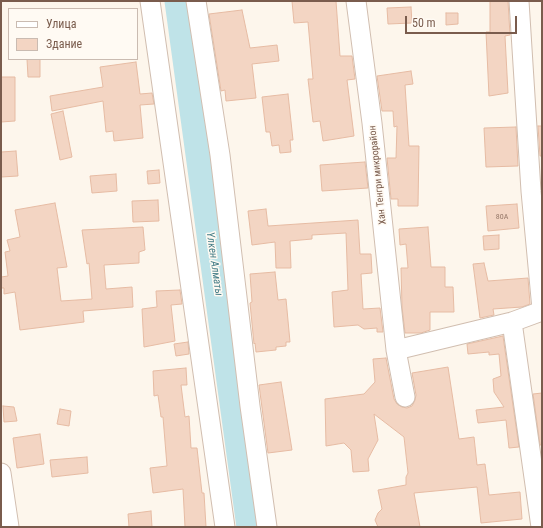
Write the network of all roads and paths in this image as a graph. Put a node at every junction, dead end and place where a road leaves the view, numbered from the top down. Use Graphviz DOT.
graph roads {
  1 [pos="150,1"];
  2 [pos="196,1"];
  3 [pos="356,1"];
  4 [pos="520,1"];
  5 [pos="542,310"];
  6 [pos="512,322"];
  7 [pos="396,350"];
  8 [pos="405,397"];
  9 [pos="1,473"];
  10 [pos="9,527"];
  11 [pos="225,527"];
  12 [pos="267,527"];
  13 [pos="541,527"];
  1 -- 11 [label="street"];
  2 -- 12 [label="street"];
  3 -- 7 [label="street, Хан Тенгри микрорайон"];
  4 -- 5 [label="street"];
  5 -- 6 [label="street"];
  6 -- 7 [label="street"];
  6 -- 13 [label="street"];
  7 -- 8 [label="street, Хан Тенгри микрорайон"];
  9 -- 10 [label="street"];
}
